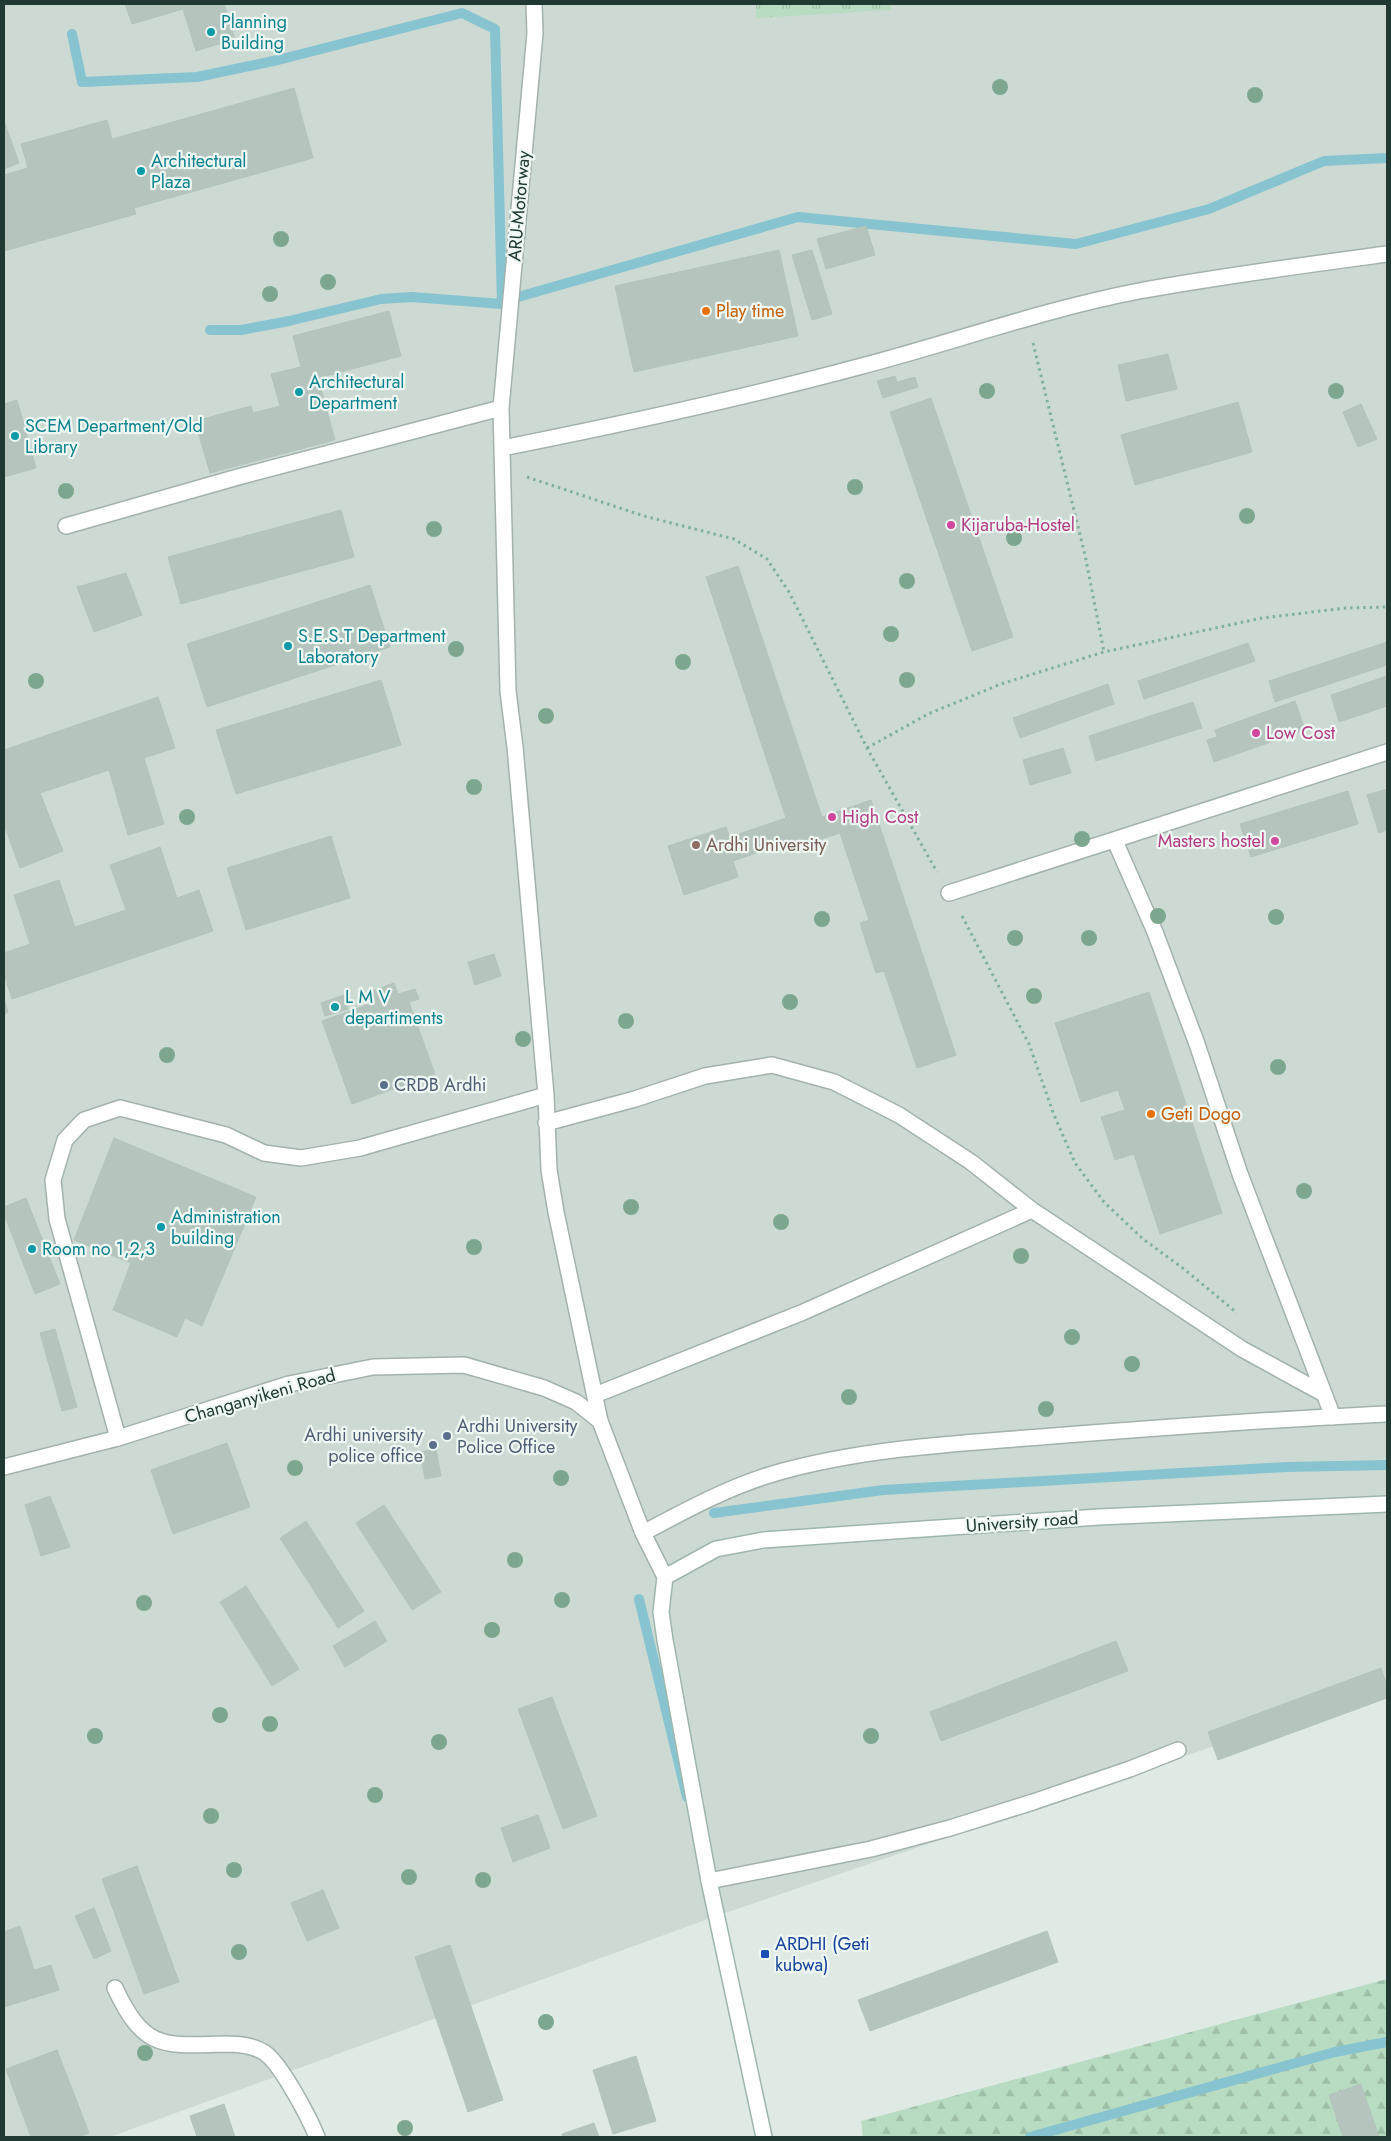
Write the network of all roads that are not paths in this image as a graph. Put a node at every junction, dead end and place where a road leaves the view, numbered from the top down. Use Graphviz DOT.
graph roads {
  1 [pos="534,4"];
  2 [pos="1387,254"];
  3 [pos="501,408"];
  4 [pos="502,448"];
  5 [pos="66,526"];
  6 [pos="1387,752"];
  7 [pos="1115,841"];
  8 [pos="949,893"];
  9 [pos="546,1095"];
  10 [pos="546,1123"];
  11 [pos="1032,1210"];
  12 [pos="1324,1394"];
  13 [pos="594,1395"];
  14 [pos="1387,1414"];
  15 [pos="1333,1417"];
  16 [pos="600,1421"];
  17 [pos="118,1438"];
  18 [pos="4,1467"];
  19 [pos="1387,1504"];
  20 [pos="643,1533"];
  21 [pos="665,1576"];
  22 [pos="1178,1750"];
  23 [pos="709,1881"];
  24 [pos="115,1988"];
  25 [pos="317,2137"];
  26 [pos="764,2137"];
  1 -- 3 [label="street, ARU-Motorway"];
  2 -- 4 [label="street"];
  3 -- 4 [label="street, ARU-Motorway"];
  3 -- 5 [label="street"];
  4 -- 9 [label="street, ARU-Motorway"];
  6 -- 7 [label="street"];
  7 -- 8 [label="street"];
  7 -- 12 [label="street"];
  9 -- 10 [label="street, ARU-Motorway"];
  9 -- 17 [label="street"];
  10 -- 11 [label="street"];
  10 -- 13 [label="street, ARU-Motorway"];
  11 -- 12 [label="street"];
  11 -- 13 [label="street"];
  12 -- 15 [label="street"];
  13 -- 16 [label="street, ARU-Motorway"];
  14 -- 15 [label="street"];
  15 -- 20 [label="street"];
  16 -- 17 [label="street, Changanyikeni Road"];
  16 -- 20 [label="street, ARU-Motorway"];
  17 -- 18 [label="street, Changanyikeni Road"];
  19 -- 21 [label="street, University road"];
  20 -- 21 [label="street, ARU-Motorway"];
  21 -- 23 [label="street"];
  22 -- 23 [label="street"];
  23 -- 26 [label="street"];
  24 -- 25 [label="street"];
}
